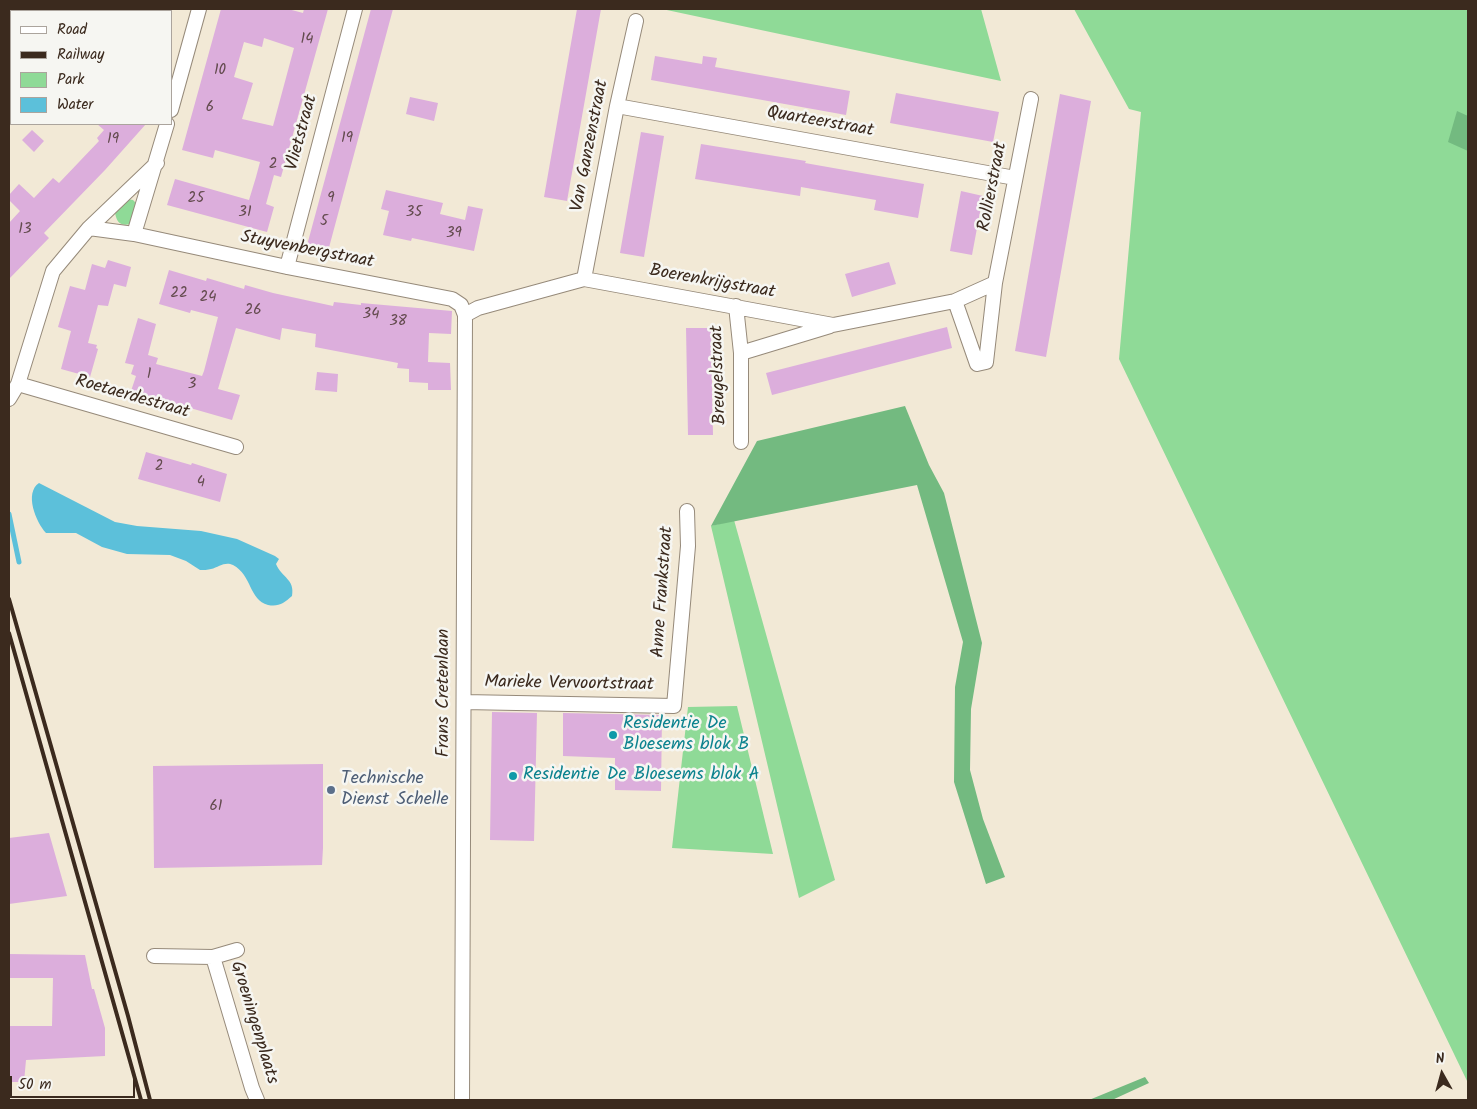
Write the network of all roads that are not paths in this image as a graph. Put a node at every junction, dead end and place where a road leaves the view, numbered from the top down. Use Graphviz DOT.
graph roads {
  1 [pos="199,9"];
  2 [pos="355,9"];
  3 [pos="636,21"];
  4 [pos="1031,99"];
  5 [pos="172,106"];
  6 [pos="618,106"];
  7 [pos="167,125"];
  8 [pos="156,163"];
  9 [pos="1015,178"];
  10 [pos="89,228"];
  11 [pos="134,234"];
  12 [pos="287,267"];
  13 [pos="584,279"];
  14 [pos="995,283"];
  15 [pos="955,301"];
  16 [pos="736,306"];
  17 [pos="466,315"];
  18 [pos="833,325"];
  19 [pos="741,353"];
  20 [pos="18,384"];
  21 [pos="9,399"];
  22 [pos="741,442"];
  23 [pos="236,447"];
  24 [pos="687,511"];
  25 [pos="464,702"];
  26 [pos="674,706"];
  27 [pos="237,950"];
  28 [pos="154,956"];
  29 [pos="213,956"];
  30 [pos="257,1100"];
  31 [pos="462,1100"];
  1 -- 5 [label="street"];
  2 -- 12 [label="street, Vlietstraat"];
  3 -- 6 [label="street, Van Ganzenstraat"];
  4 -- 9 [label="street, Rollierstraat"];
  6 -- 9 [label="street, Quarteerstraat"];
  6 -- 13 [label="street, Van Ganzenstraat"];
  7 -- 8 [label="street"];
  8 -- 10 [label="street"];
  8 -- 11 [label="street"];
  9 -- 14 [label="street, Rollierstraat"];
  10 -- 11 [label="street, Stuyvenbergstraat"];
  10 -- 20 [label="street"];
  11 -- 12 [label="street, Stuyvenbergstraat"];
  12 -- 17 [label="street, Stuyvenbergstraat"];
  13 -- 16 [label="street, Boerenkrijgstraat"];
  13 -- 17 [label="street, Boerenkrijgstraat"];
  14 -- 15 [label="street, Boerenkrijgstraat"];
  14 -- 15 [label="street, Rollierstraat"];
  15 -- 18 [label="street, Boerenkrijgstraat"];
  16 -- 18 [label="street, Boerenkrijgstraat"];
  16 -- 19 [label="street, Breugelstraat"];
  17 -- 25 [label="street, Frans Cretenlaan"];
  18 -- 19 [label="street"];
  19 -- 22 [label="street, Breugelstraat"];
  20 -- 21 [label="street"];
  20 -- 23 [label="street, Roetaerdestraat"];
  24 -- 26 [label="street, Anne Frankstraat"];
  25 -- 26 [label="street, Marieke Vervoortstraat"];
  25 -- 31 [label="street, Frans Cretenlaan"];
  27 -- 29 [label="street, Groeningenplaats"];
  28 -- 29 [label="street, Groeningenplaats"];
  29 -- 30 [label="street, Groeningenplaats"];
}
